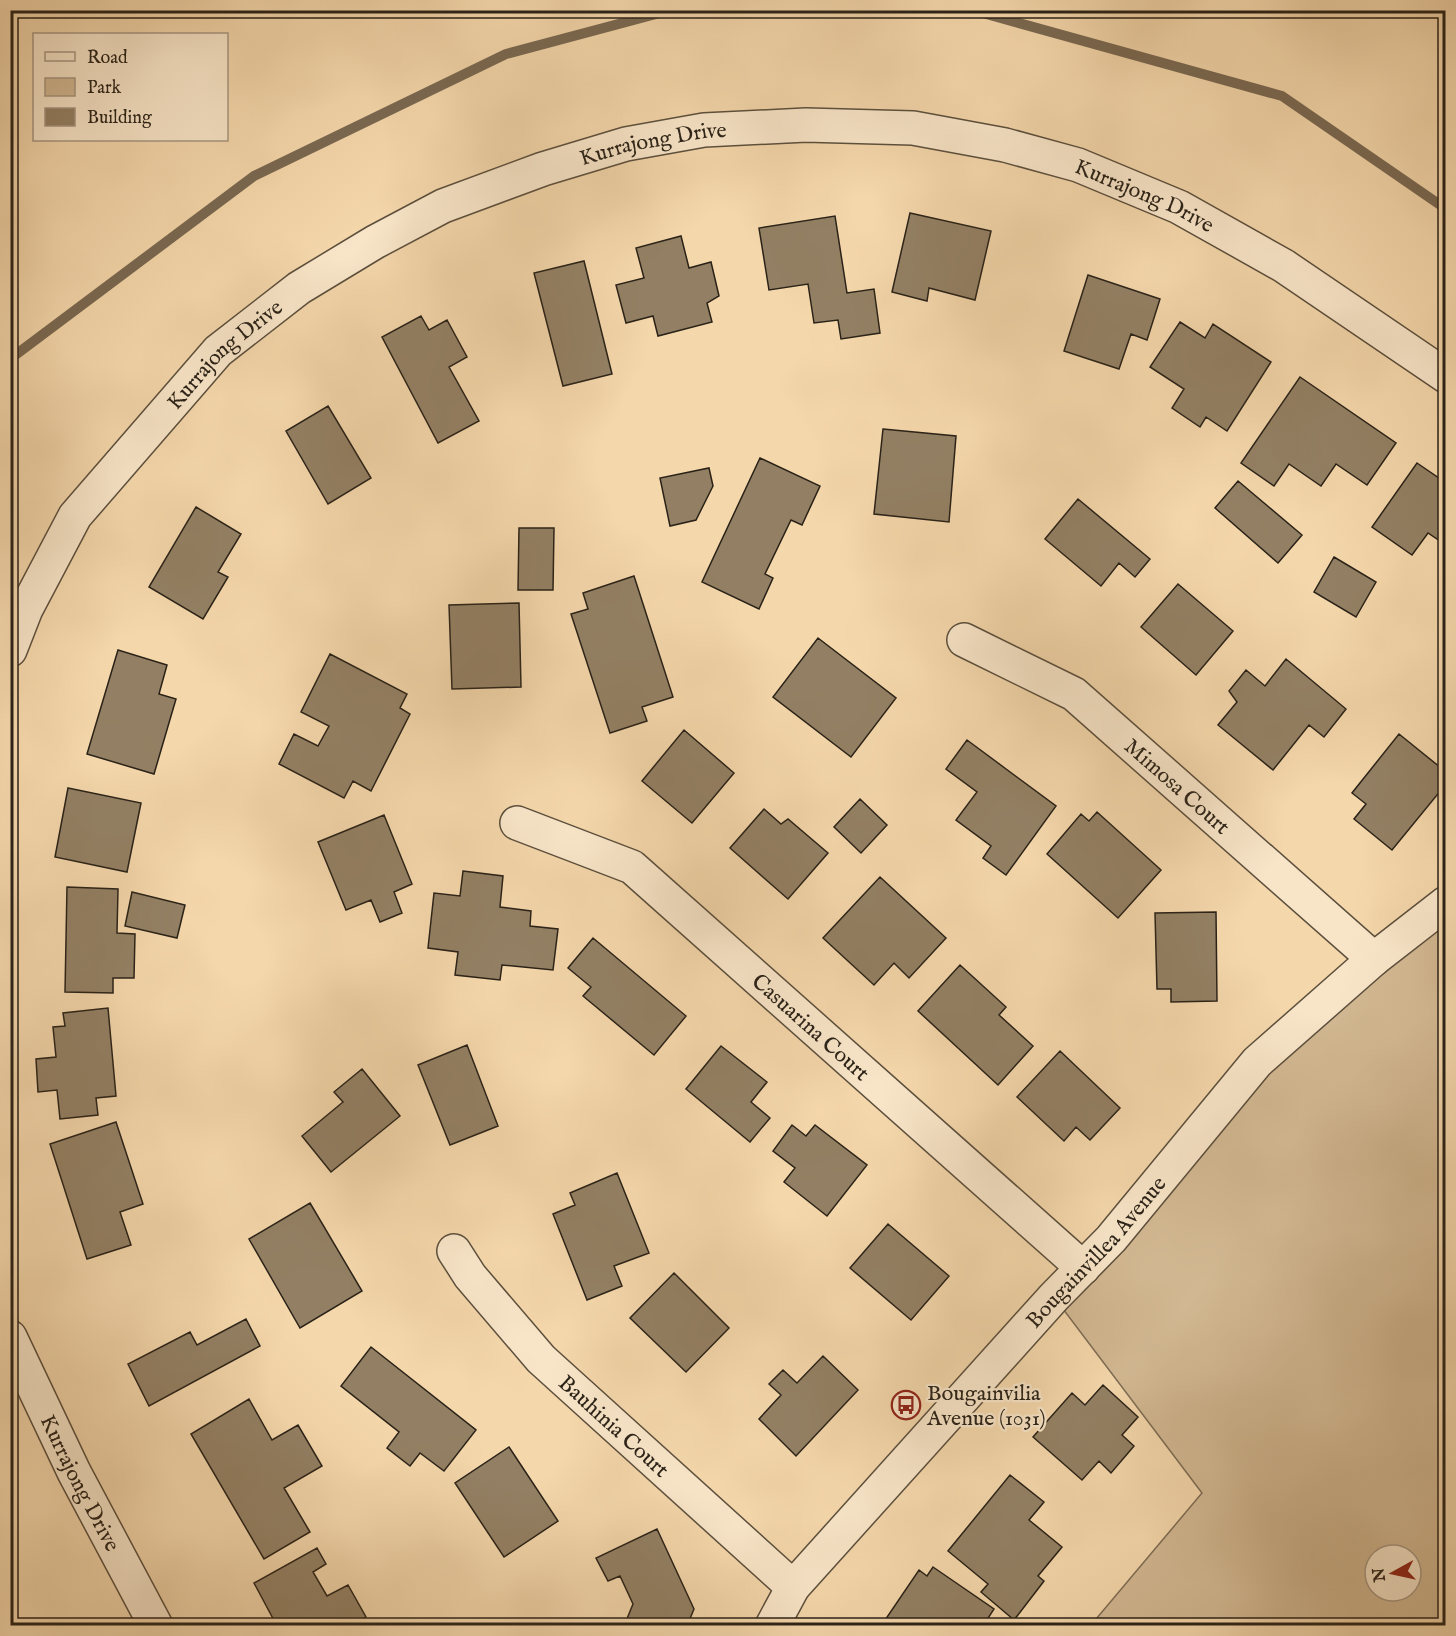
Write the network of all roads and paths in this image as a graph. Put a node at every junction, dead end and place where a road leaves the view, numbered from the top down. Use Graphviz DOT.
graph roads {
  1 [pos="1446,376"];
  2 [pos="964,640"];
  3 [pos="10,650"];
  4 [pos="517,823"];
  5 [pos="1446,903"];
  6 [pos="1374,959"];
  7 [pos="454,1251"];
  8 [pos="1083,1268"];
  9 [pos="10,1337"];
  10 [pos="793,1587"];
  11 [pos="156,1626"];
  12 [pos="772,1626"];
  1 -- 3 [label="street, Kurrajong Drive"];
  2 -- 6 [label="street, Mimosa Court"];
  4 -- 8 [label="street, Casuarina Court"];
  5 -- 6 [label="street, Bougainvillea Avenue"];
  6 -- 8 [label="street, Bougainvillea Avenue"];
  7 -- 10 [label="street, Bauhinia Court"];
  8 -- 10 [label="street, Bougainvillea Avenue"];
  9 -- 11 [label="street, Kurrajong Drive"];
  10 -- 12 [label="street, Bougainvillea Avenue"];
}
